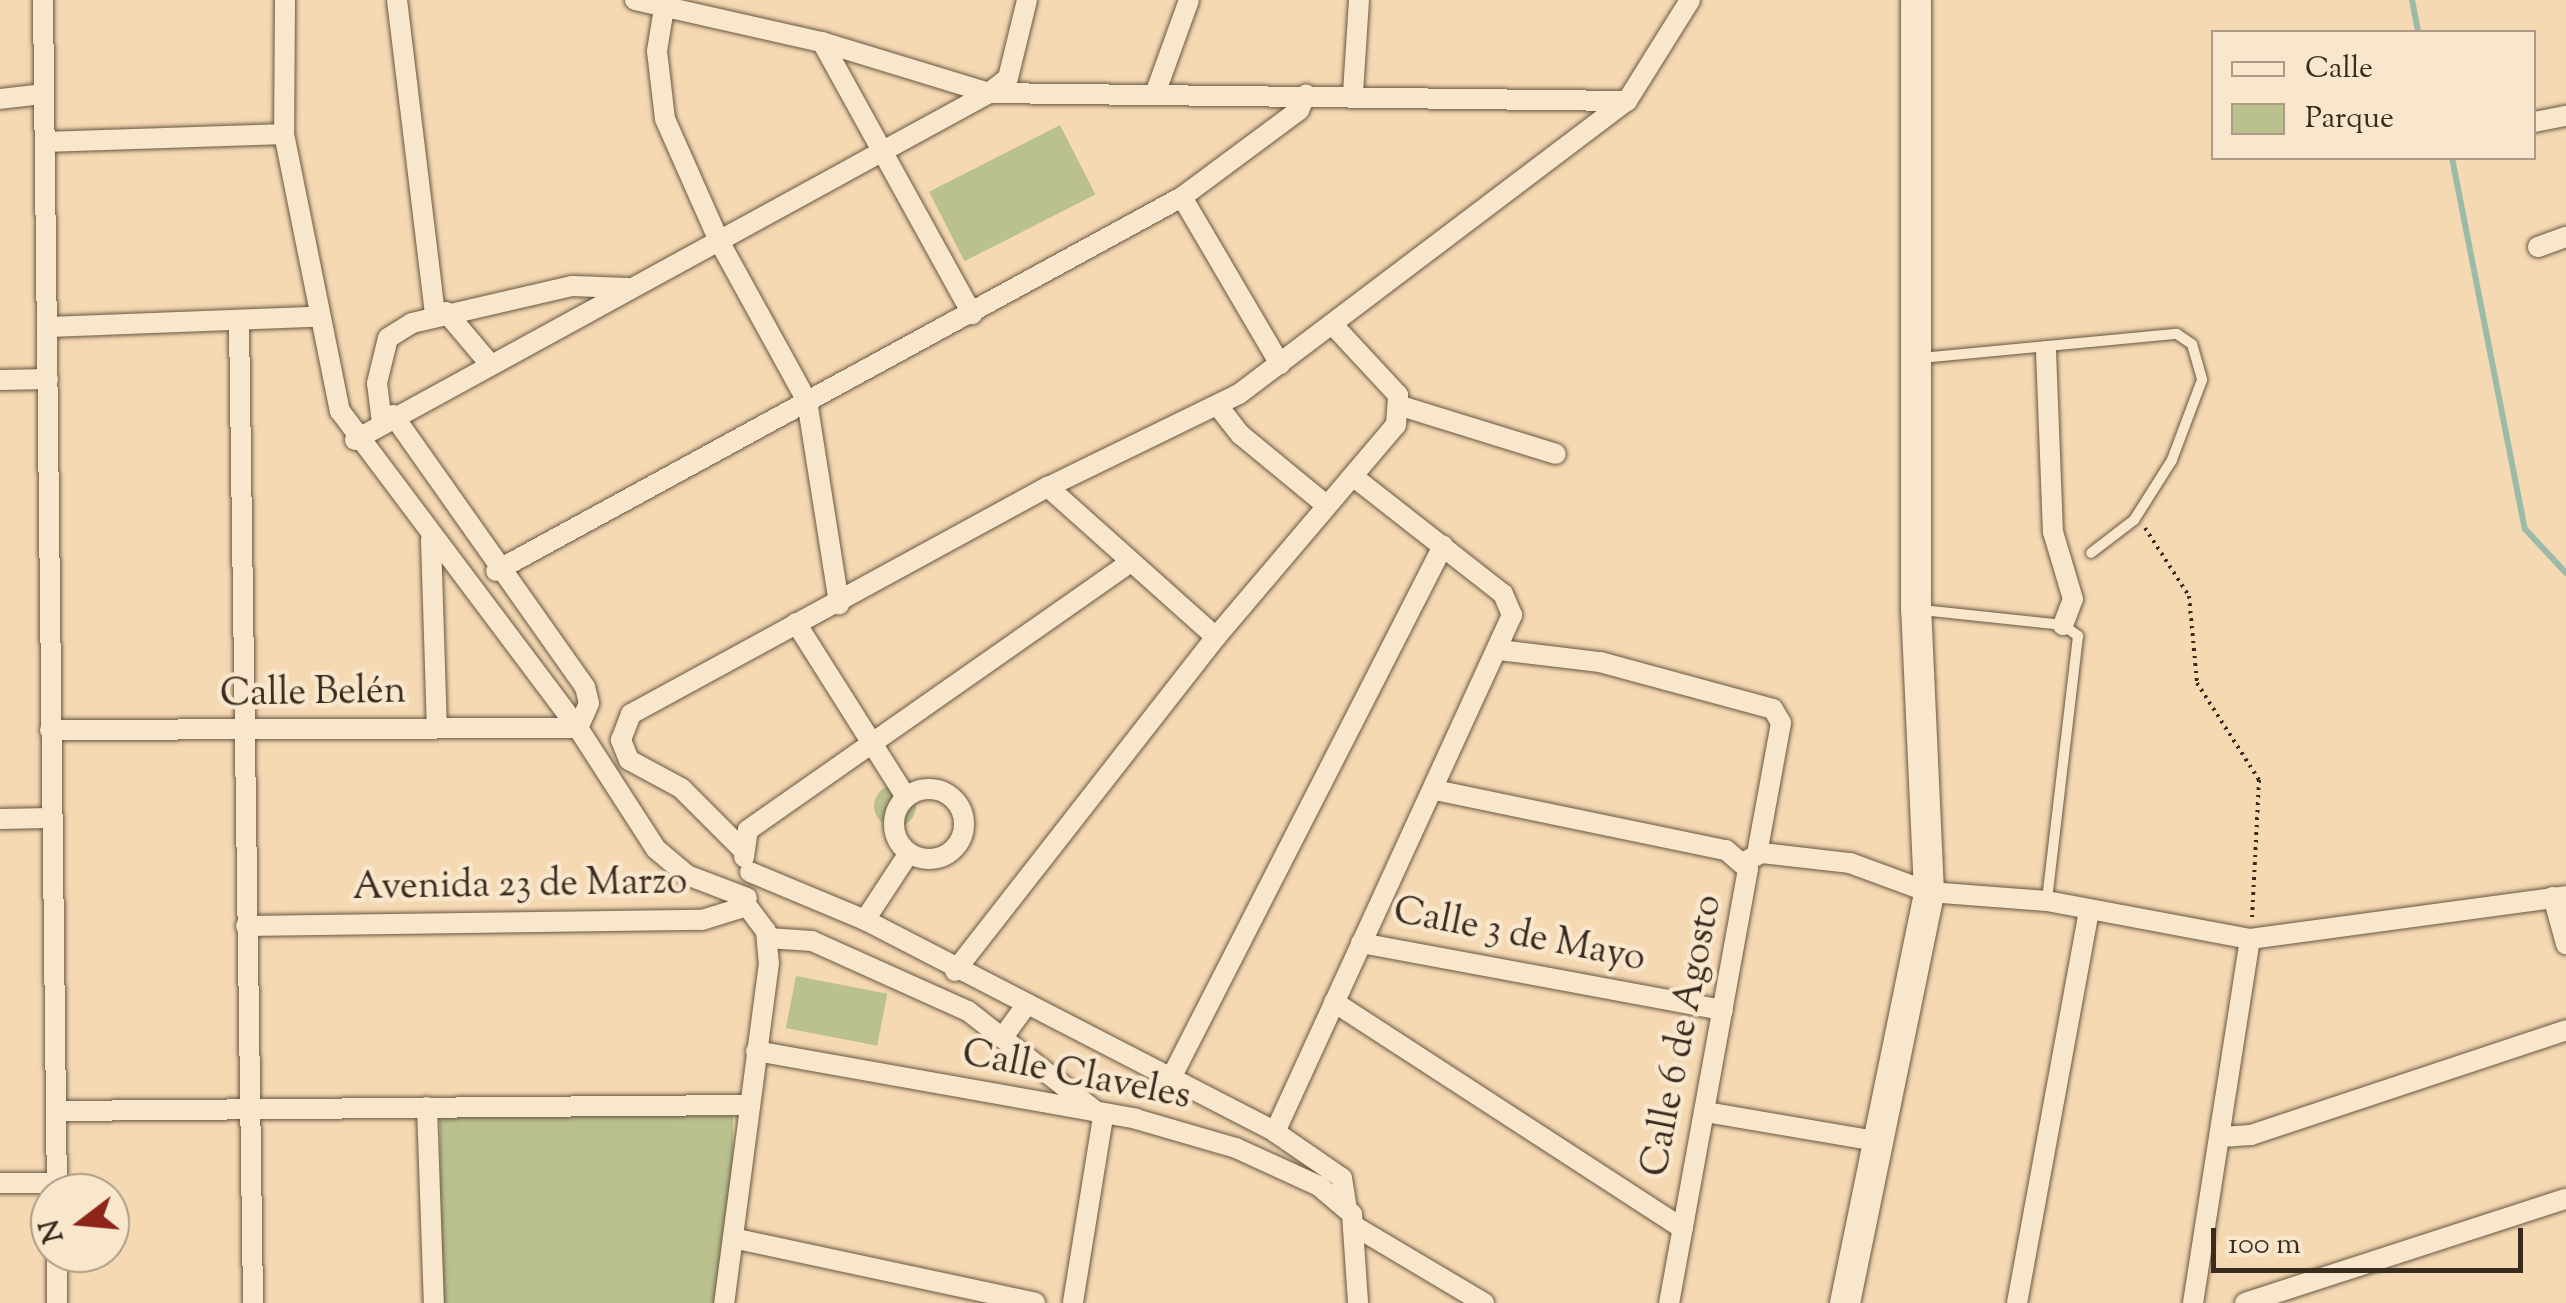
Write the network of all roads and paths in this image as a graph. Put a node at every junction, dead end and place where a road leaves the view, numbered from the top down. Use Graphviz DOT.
graph roads {
  1 [pos="43,0"];
  2 [pos="285,0"];
  3 [pos="397,0"];
  4 [pos="635,0"];
  5 [pos="1026,0"];
  6 [pos="1189,0"];
  7 [pos="1359,0"];
  8 [pos="1690,0"];
  9 [pos="1916,0"];
  10 [pos="664,8"];
  11 [pos="822,42"];
  12 [pos="1354,92"];
  13 [pos="990,93"];
  14 [pos="43,94"];
  15 [pos="1156,94"];
  16 [pos="1306,94"];
  17 [pos="0,99"];
  18 [pos="1627,102"];
  19 [pos="2566,116"];
  20 [pos="2536,122"];
  21 [pos="284,134"];
  22 [pos="46,142"];
  23 [pos="887,152"];
  24 [pos="1182,198"];
  25 [pos="2566,238"];
  26 [pos="719,241"];
  27 [pos="2538,247"];
  28 [pos="630,288"];
  29 [pos="441,314"];
  30 [pos="972,314"];
  31 [pos="316,318"];
  32 [pos="239,321"];
  33 [pos="1333,326"];
  34 [pos="50,327"];
  35 [pos="2046,352"];
  36 [pos="1920,358"];
  37 [pos="490,364"];
  38 [pos="1280,364"];
  39 [pos="48,379"];
  40 [pos="0,380"];
  41 [pos="807,400"];
  42 [pos="1218,406"];
  43 [pos="1401,406"];
  44 [pos="388,419"];
  45 [pos="355,440"];
  46 [pos="1556,454"];
  47 [pos="1355,478"];
  48 [pos="1048,487"];
  49 [pos="1326,505"];
  50 [pos="2134,520"];
  51 [pos="431,540"];
  52 [pos="1443,546"];
  53 [pos="2091,553"];
  54 [pos="1128,564"];
  55 [pos="496,570"];
  56 [pos="839,604"];
  57 [pos="1916,610"];
  58 [pos="796,623"];
  59 [pos="2063,625"];
  60 [pos="1216,636"];
  61 [pos="1499,650"];
  62 [pos="437,727"];
  63 [pos="578,728"];
  64 [pos="50,730"];
  65 [pos="246,733"];
  66 [pos="876,747"];
  67 [pos="1435,790"];
  68 [pos="906,796"];
  69 [pos="50,818"];
  70 [pos="0,819"];
  71 [pos="742,850"];
  72 [pos="909,853"];
  73 [pos="1750,858"];
  74 [pos="750,872"];
  75 [pos="1929,892"];
  76 [pos="2560,896"];
  77 [pos="2047,901"];
  78 [pos="747,902"];
  79 [pos="2090,911"];
  80 [pos="865,920"];
  81 [pos="246,926"];
  82 [pos="768,938"];
  83 [pos="2250,938"];
  84 [pos="1362,943"];
  85 [pos="2566,944"];
  86 [pos="956,971"];
  87 [pos="1334,1002"];
  88 [pos="1027,1004"];
  89 [pos="1724,1010"];
  90 [pos="2566,1030"];
  91 [pos="1003,1037"];
  92 [pos="756,1051"];
  93 [pos="1171,1078"];
  94 [pos="749,1104"];
  95 [pos="427,1108"];
  96 [pos="249,1109"];
  97 [pos="56,1110"];
  98 [pos="1706,1112"];
  99 [pos="1103,1117"];
  100 [pos="1275,1132"];
  101 [pos="2221,1137"];
  102 [pos="1875,1141"];
  103 [pos="57,1173"];
  104 [pos="0,1182"];
  105 [pos="30,1185"];
  106 [pos="2566,1200"];
  107 [pos="1351,1218"];
  108 [pos="1683,1229"];
  109 [pos="732,1238"];
  110 [pos="57,1273"];
  111 [pos="2200,1300"];
  112 [pos="57,1303"];
  113 [pos="253,1303"];
  114 [pos="434,1303"];
  115 [pos="724,1303"];
  116 [pos="1035,1303"];
  117 [pos="1073,1303"];
  118 [pos="1358,1303"];
  119 [pos="1484,1303"];
  120 [pos="1669,1303"];
  121 [pos="1845,1303"];
  122 [pos="2017,1303"];
  123 [pos="2246,1303"];
  1 -- 14 [label="street"];
  2 -- 21 [label="street"];
  3 -- 29 [label="street"];
  4 -- 10 [label="street"];
  5 -- 13 [label="street"];
  6 -- 15 [label="street"];
  7 -- 12 [label="street"];
  8 -- 18 [label="street"];
  9 -- 36 [label="street"];
  10 -- 11 [label="street"];
  10 -- 26 [label="street"];
  11 -- 13 [label="street"];
  11 -- 23 [label="street"];
  12 -- 16 [label="street"];
  12 -- 18 [label="street"];
  13 -- 15 [label="street"];
  13 -- 23 [label="street"];
  14 -- 17 [label="street"];
  14 -- 22 [label="street"];
  15 -- 16 [label="street"];
  16 -- 24 [label="street"];
  18 -- 33 [label="street"];
  19 -- 20 [label="street"];
  21 -- 22 [label="street"];
  21 -- 31 [label="street"];
  22 -- 34 [label="street"];
  23 -- 26 [label="street"];
  23 -- 30 [label="street"];
  24 -- 30 [label="street"];
  24 -- 38 [label="street"];
  25 -- 27 [label="street"];
  26 -- 28 [label="street"];
  26 -- 41 [label="street"];
  28 -- 29 [label="street"];
  28 -- 37 [label="street"];
  29 -- 37 [label="street"];
  29 -- 44 [label="street"];
  30 -- 41 [label="street"];
  31 -- 32 [label="street"];
  31 -- 45 [label="street"];
  32 -- 34 [label="street"];
  32 -- 65 [label="street"];
  33 -- 38 [label="street"];
  33 -- 43 [label="street"];
  34 -- 39 [label="street"];
  35 -- 36 [label="lane"];
  35 -- 50 [label="lane"];
  35 -- 59 [label="street"];
  36 -- 57 [label="street"];
  37 -- 44 [label="street"];
  38 -- 42 [label="street"];
  39 -- 40 [label="street"];
  39 -- 64 [label="street"];
  41 -- 55 [label="street"];
  41 -- 56 [label="street"];
  42 -- 48 [label="street"];
  42 -- 49 [label="street"];
  43 -- 46 [label="street"];
  43 -- 47 [label="street"];
  44 -- 45 [label="street"];
  44 -- 55 [label="street"];
  45 -- 51 [label="street"];
  47 -- 49 [label="street"];
  47 -- 52 [label="street"];
  48 -- 54 [label="street"];
  48 -- 56 [label="street"];
  49 -- 60 [label="street"];
  50 -- 53 [label="lane"];
  50 -- 83 [label="path"];
  51 -- 62 [label="street"];
  51 -- 63 [label="street"];
  52 -- 61 [label="street"];
  52 -- 93 [label="street"];
  54 -- 60 [label="street"];
  54 -- 66 [label="street"];
  55 -- 63 [label="street"];
  56 -- 58 [label="street"];
  57 -- 59 [label="lane"];
  57 -- 75 [label="street"];
  58 -- 66 [label="street"];
  58 -- 71 [label="street"];
  59 -- 77 [label="lane"];
  60 -- 86 [label="street"];
  61 -- 67 [label="street"];
  61 -- 73 [label="street"];
  62 -- 63 [label="street, Calle Belén"];
  62 -- 65 [label="street, Calle Belén"];
  63 -- 78 [label="street"];
  64 -- 65 [label="street, Calle Belén"];
  64 -- 69 [label="street"];
  65 -- 81 [label="street"];
  66 -- 68 [label="street"];
  66 -- 71 [label="street"];
  67 -- 73 [label="street, Calle 6 de Agosto"];
  67 -- 84 [label="street"];
  68 -- 72 [label="street"];
  68 -- 72 [label="street"];
  69 -- 70 [label="street"];
  69 -- 97 [label="street"];
  71 -- 74 [label="street"];
  72 -- 80 [label="street"];
  73 -- 75 [label="street"];
  73 -- 89 [label="street, Calle 6 de Agosto"];
  74 -- 78 [label="street"];
  74 -- 80 [label="street"];
  75 -- 77 [label="street"];
  75 -- 102 [label="street"];
  76 -- 83 [label="street"];
  76 -- 85 [label="street"];
  77 -- 79 [label="street"];
  78 -- 81 [label="street, Avenida 23 de Marzo"];
  78 -- 82 [label="street"];
  79 -- 83 [label="street"];
  79 -- 122 [label="street"];
  80 -- 86 [label="street"];
  81 -- 96 [label="street"];
  82 -- 91 [label="street"];
  82 -- 92 [label="street"];
  83 -- 101 [label="street"];
  84 -- 87 [label="street"];
  84 -- 89 [label="street, Calle 3 de Mayo"];
  86 -- 88 [label="street"];
  87 -- 100 [label="street"];
  87 -- 108 [label="street"];
  88 -- 91 [label="street"];
  88 -- 93 [label="street"];
  89 -- 98 [label="street, Calle 6 de Agosto"];
  90 -- 101 [label="street"];
  91 -- 99 [label="street"];
  92 -- 94 [label="street"];
  92 -- 99 [label="street, Calle Claveles"];
  93 -- 100 [label="street"];
  94 -- 95 [label="street"];
  94 -- 109 [label="street"];
  95 -- 96 [label="street"];
  95 -- 114 [label="street"];
  96 -- 97 [label="street"];
  96 -- 113 [label="street"];
  97 -- 103 [label="street"];
  98 -- 102 [label="street"];
  98 -- 108 [label="street, Calle 6 de Agosto"];
  99 -- 107 [label="street, Calle Claveles"];
  99 -- 117 [label="street"];
  100 -- 107 [label="street"];
  101 -- 111 [label="street"];
  102 -- 121 [label="street"];
  104 -- 105 [label="street"];
  106 -- 123 [label="street"];
  107 -- 118 [label="street"];
  107 -- 119 [label="street, Calle Claveles"];
  108 -- 120 [label="street, Calle 6 de Agosto"];
  109 -- 115 [label="street"];
  109 -- 116 [label="street"];
  110 -- 112 [label="street"];
}
